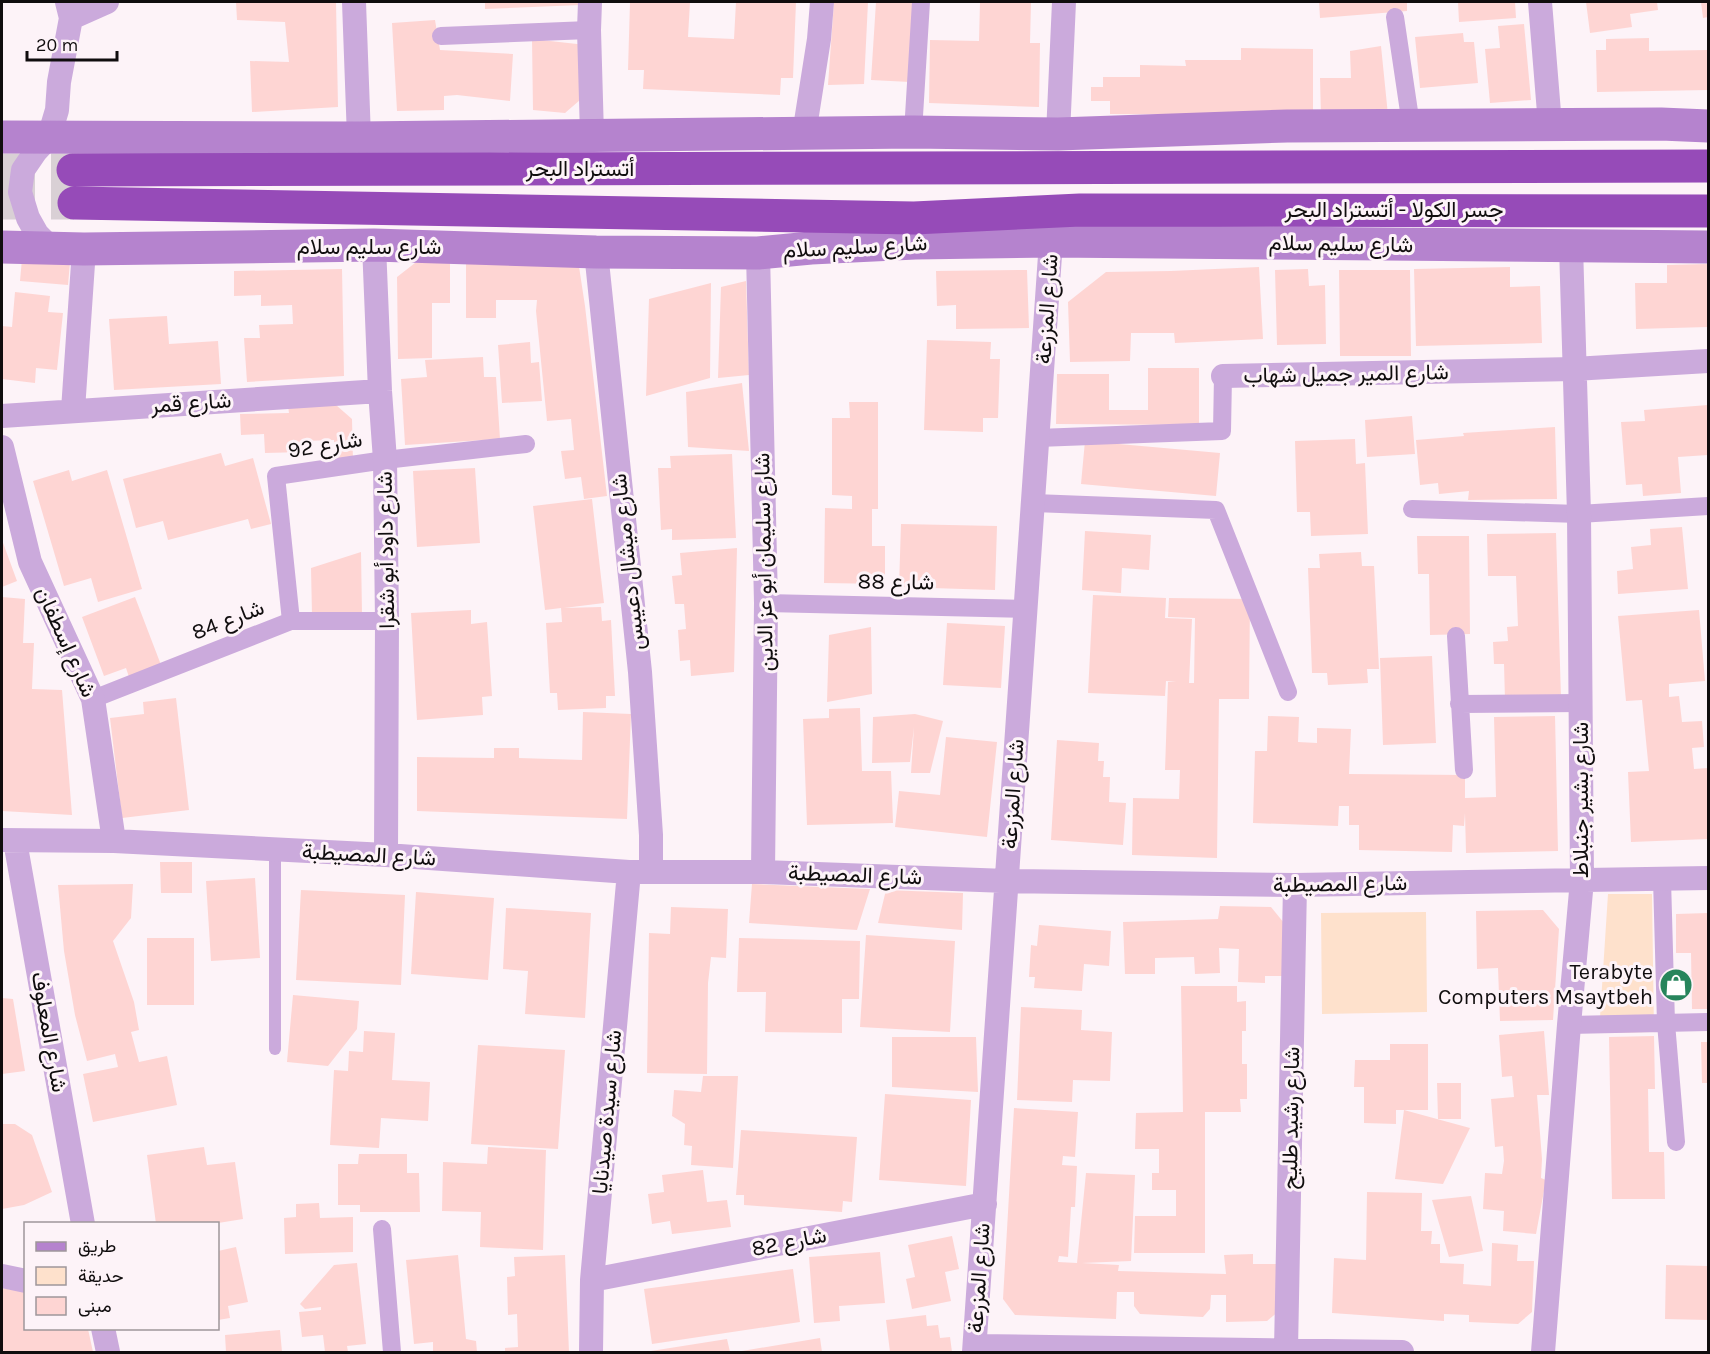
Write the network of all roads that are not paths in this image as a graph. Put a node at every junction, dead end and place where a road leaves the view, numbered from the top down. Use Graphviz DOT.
graph roads {
  1 [pos="107,2"];
  2 [pos="354,2"];
  3 [pos="590,2"];
  4 [pos="822,2"];
  5 [pos="921,2"];
  6 [pos="1064,2"];
  7 [pos="1540,2"];
  8 [pos="69,10"];
  9 [pos="1395,17"];
  10 [pos="589,30"];
  11 [pos="441,36"];
  12 [pos="1660,124"];
  13 [pos="1411,125"];
  14 [pos="1550,125"];
  15 [pos="1708,126"];
  16 [pos="913,132"];
  17 [pos="804,134"];
  18 [pos="1058,134"];
  19 [pos="592,135"];
  20 [pos="2,136"];
  21 [pos="49,137"];
  22 [pos="360,138"];
  23 [pos="1708,166"];
  24 [pos="1087,168"];
  25 [pos="73,170"];
  26 [pos="74,203"];
  27 [pos="1708,205"];
  28 [pos="1080,210"];
  29 [pos="1708,211"];
  30 [pos="915,230"];
  31 [pos="1051,241"];
  32 [pos="374,245"];
  33 [pos="1571,246"];
  34 [pos="2,247"];
  35 [pos="1661,247"];
  36 [pos="1708,247"];
  37 [pos="52,249"];
  38 [pos="84,249"];
  39 [pos="596,252"];
  40 [pos="758,253"];
  41 [pos="1708,361"];
  42 [pos="1574,369"];
  43 [pos="1222,376"];
  44 [pos="380,391"];
  45 [pos="73,410"];
  46 [pos="2,416"];
  47 [pos="1038,438"];
  48 [pos="526,444"];
  49 [pos="2,447"];
  50 [pos="385,460"];
  51 [pos="1034,503"];
  52 [pos="1708,506"];
  53 [pos="1412,509"];
  54 [pos="1579,514"];
  55 [pos="766,603"];
  56 [pos="1026,609"];
  57 [pos="291,621"];
  58 [pos="387,621"];
  59 [pos="1456,636"];
  60 [pos="1288,692"];
  61 [pos="93,699"];
  62 [pos="1580,703"];
  63 [pos="1459,704"];
  64 [pos="1464,770"];
  65 [pos="8,840"];
  66 [pos="114,841"];
  67 [pos="275,849"];
  68 [pos="386,855"];
  69 [pos="640,872"];
  70 [pos="763,872"];
  71 [pos="1708,878"];
  72 [pos="1662,879"];
  73 [pos="1582,880"];
  74 [pos="1007,881"];
  75 [pos="1295,885"];
  76 [pos="1708,1022"];
  77 [pos="1665,1023"];
  78 [pos="1569,1024"];
  79 [pos="275,1049"];
  80 [pos="1676,1142"];
  81 [pos="985,1204"];
  82 [pos="83,1222"];
  83 [pos="382,1229"];
  84 [pos="2,1276"];
  85 [pos="592,1280"];
  86 [pos="24,1281"];
  87 [pos="103,1330"];
  88 [pos="974,1349"];
  89 [pos="1286,1350"];
  90 [pos="108,1353"];
  91 [pos="392,1353"];
  92 [pos="591,1353"];
  93 [pos="1402,1353"];
  94 [pos="1543,1353"];
  1 -- 8 [label="street"];
  2 -- 22 [label="street"];
  3 -- 10 [label="street"];
  4 -- 17 [label="street"];
  5 -- 16 [label="street"];
  6 -- 18 [label="street"];
  7 -- 14 [label="street"];
  8 -- 21 [label="street"];
  9 -- 13 [label="street"];
  10 -- 11 [label="street"];
  10 -- 19 [label="street"];
  12 -- 14 [label="main road"];
  12 -- 15 [label="main road"];
  12 -- 23 [label="main road"];
  13 -- 14 [label="main road"];
  13 -- 18 [label="main road"];
  16 -- 17 [label="main road"];
  16 -- 18 [label="main road"];
  17 -- 19 [label="main road"];
  19 -- 22 [label="main road"];
  20 -- 21 [label="main road"];
  21 -- 22 [label="main road"];
  21 -- 37 [label="street"];
  23 -- 24 [label="highway, جسر الكولا - أتستراد البحر"];
  24 -- 25 [label="highway, أتستراد البحر"];
  26 -- 30 [label="highway, أتستراد البحر"];
  27 -- 35 [label="main road"];
  28 -- 29 [label="highway, جسر الكولا - أتستراد البحر"];
  28 -- 30 [label="highway, أتستراد البحر"];
  30 -- 31 [label="main road, شارع سليم سلام"];
  30 -- 40 [label="main road, شارع سليم سلام"];
  31 -- 33 [label="main road, شارع سليم سلام"];
  31 -- 47 [label="street, شارع المزرعة"];
  32 -- 38 [label="main road, شارع سليم سلام"];
  32 -- 39 [label="main road, شارع سليم سلام"];
  32 -- 44 [label="street, شارع داود أبو شقرا"];
  33 -- 35 [label="main road, شارع سليم سلام"];
  33 -- 42 [label="street, شارع بشير جنبلاط"];
  34 -- 37 [label="main road, شارع سليم سلام"];
  35 -- 36 [label="main road, شارع سليم سلام"];
  37 -- 38 [label="main road, شارع سليم سلام"];
  38 -- 45 [label="street"];
  39 -- 40 [label="main road, شارع سليم سلام"];
  39 -- 69 [label="street, شارع ميشال دعيبس"];
  40 -- 55 [label="street, شارع سليمان أبو عز الدين"];
  41 -- 42 [label="street, شارع المير جميل شهاب"];
  42 -- 43 [label="street, شارع المير جميل شهاب"];
  42 -- 54 [label="street, شارع بشير جنبلاط"];
  43 -- 47 [label="street, شارع المير جميل شهاب"];
  44 -- 45 [label="street, شارع قمر"];
  44 -- 50 [label="street, شارع داود أبو شقرا"];
  45 -- 46 [label="street, شارع قمر"];
  47 -- 51 [label="street, شارع المزرعة"];
  48 -- 50 [label="street, شارع 92"];
  49 -- 61 [label="street, شارع إسطفان"];
  50 -- 57 [label="street, شارع 92"];
  50 -- 58 [label="street, شارع داود أبو شقرا"];
  51 -- 56 [label="street, شارع المزرعة"];
  51 -- 60 [label="street"];
  52 -- 54 [label="street"];
  53 -- 54 [label="street"];
  54 -- 62 [label="street, شارع بشير جنبلاط"];
  55 -- 56 [label="street, شارع 88"];
  55 -- 70 [label="street, شارع سليمان أبو عز الدين"];
  56 -- 74 [label="street, شارع المزرعة"];
  57 -- 58 [label="street, شارع 84"];
  57 -- 61 [label="street, شارع 84"];
  58 -- 68 [label="street, شارع داود أبو شقرا"];
  59 -- 63 [label="street"];
  61 -- 66 [label="street, شارع إسطفان"];
  62 -- 63 [label="street"];
  62 -- 73 [label="street, شارع بشير جنبلاط"];
  63 -- 64 [label="street"];
  65 -- 66 [label="street, شارع المصيطبة"];
  65 -- 82 [label="street, شارع المعلوف"];
  66 -- 67 [label="street, شارع المصيطبة"];
  67 -- 68 [label="street, شارع المصيطبة"];
  67 -- 79 [label="lane"];
  68 -- 69 [label="street, شارع المصيطبة"];
  69 -- 70 [label="street, شارع المصيطبة"];
  69 -- 85 [label="street, شارع سيدة صيدنايا"];
  70 -- 74 [label="street, شارع المصيطبة"];
  71 -- 72 [label="street, شارع المصيطبة"];
  72 -- 73 [label="street, شارع المصيطبة"];
  72 -- 77 [label="street"];
  73 -- 75 [label="street, شارع المصيطبة"];
  73 -- 78 [label="street, شارع بشير جنبلاط"];
  74 -- 75 [label="street, شارع المصيطبة"];
  74 -- 81 [label="street, شارع المزرعة"];
  75 -- 89 [label="street, شارع رشيد طليح"];
  76 -- 77 [label="street"];
  77 -- 78 [label="street"];
  77 -- 80 [label="street"];
  78 -- 94 [label="street, شارع بشير جنبلاط"];
  81 -- 85 [label="street, شارع 82"];
  81 -- 88 [label="street, شارع المزرعة"];
  83 -- 91 [label="street"];
  84 -- 86 [label="street"];
  85 -- 92 [label="street, شارع سيدة صيدنايا"];
  87 -- 90 [label="street"];
  88 -- 89 [label="street"];
  89 -- 93 [label="street"];
}
